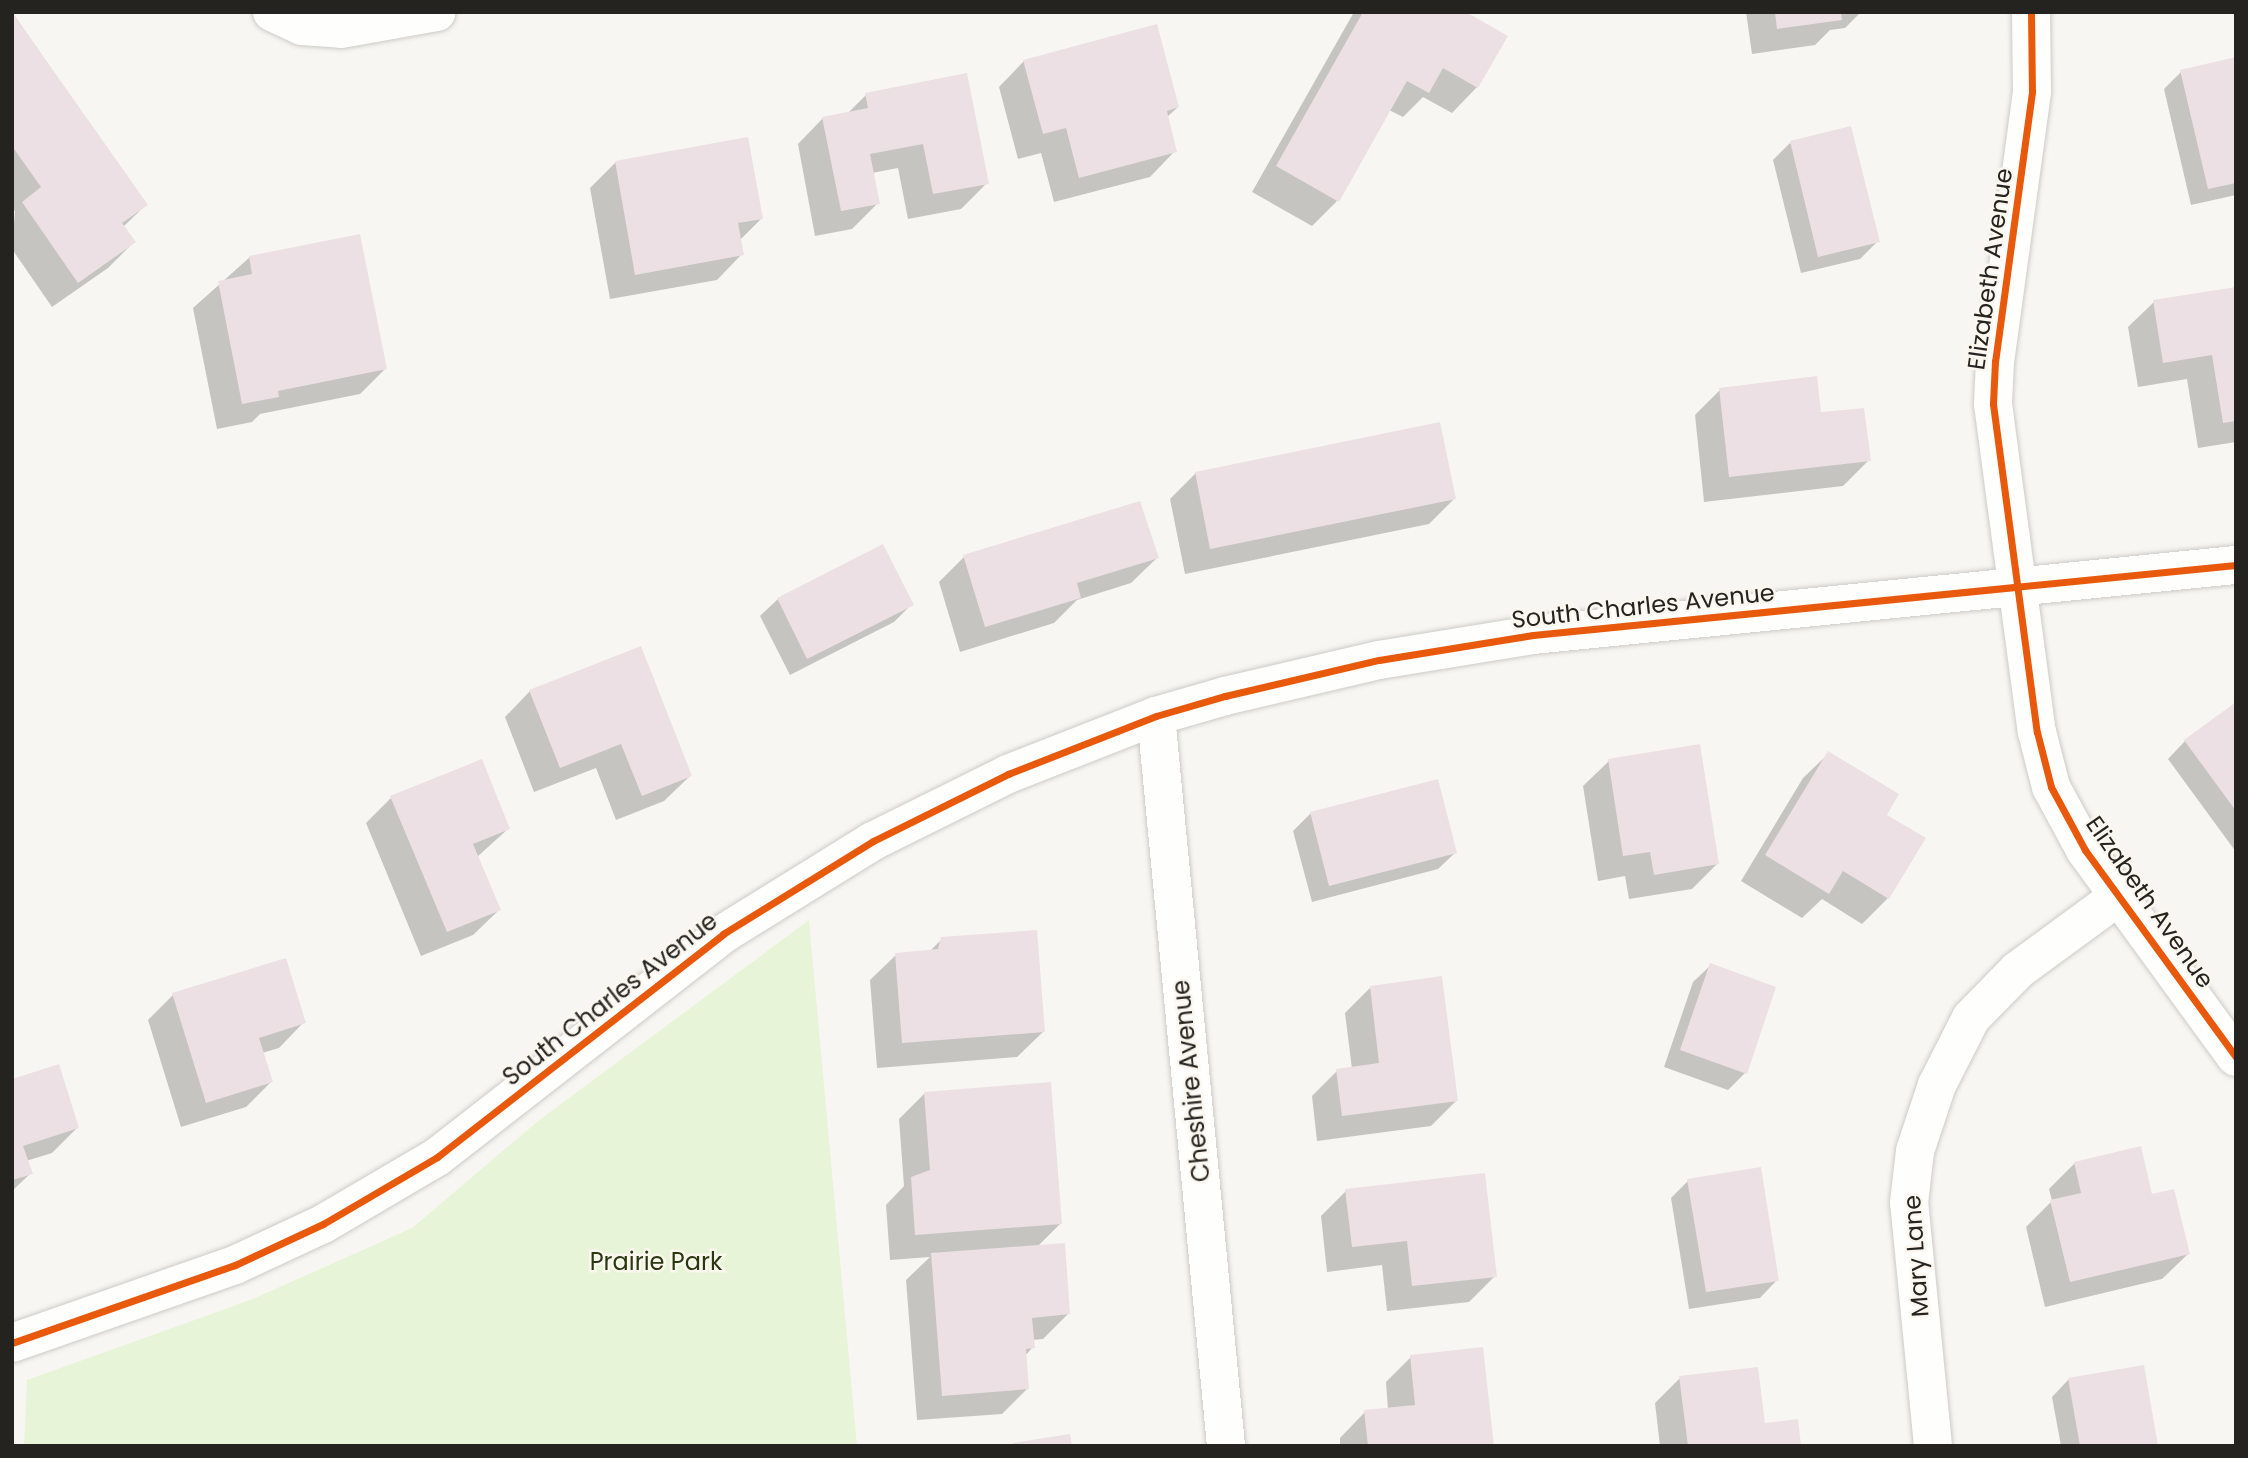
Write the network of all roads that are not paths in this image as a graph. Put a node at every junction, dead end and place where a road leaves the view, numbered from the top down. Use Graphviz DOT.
graph roads {
  1 [pos="272,12"];
  2 [pos="438,12"];
  3 [pos="2031,12"];
  4 [pos="2236,565"];
  5 [pos="2016,587"];
  6 [pos="1156,716"];
  7 [pos="2119,896"];
  8 [pos="2236,1057"];
  9 [pos="12,1343"];
  10 [pos="1226,1446"];
  11 [pos="1933,1446"];
  1 -- 2 [label="street"];
  3 -- 5 [label="street, Elizabeth Avenue"];
  4 -- 5 [label="street, South Charles Avenue"];
  5 -- 6 [label="street, South Charles Avenue"];
  5 -- 7 [label="street, Elizabeth Avenue"];
  6 -- 9 [label="street, South Charles Avenue"];
  6 -- 10 [label="street, Cheshire Avenue"];
  7 -- 8 [label="street, Elizabeth Avenue"];
  7 -- 11 [label="street, Mary Lane"];
}
